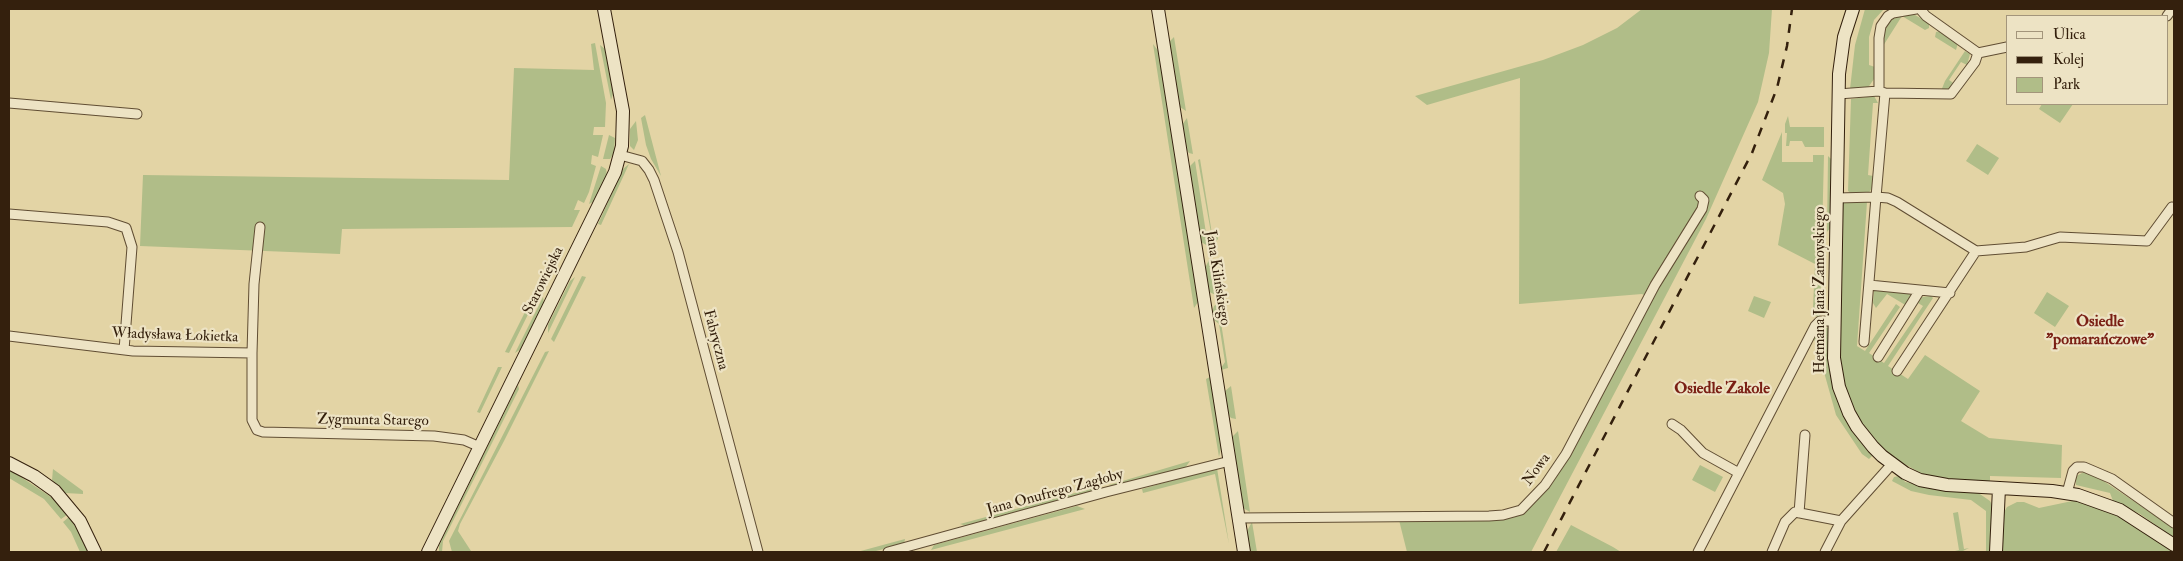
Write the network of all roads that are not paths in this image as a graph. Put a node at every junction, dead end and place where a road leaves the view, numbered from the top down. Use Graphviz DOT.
graph roads {
  1 [pos="604,9"];
  2 [pos="1158,9"];
  3 [pos="1853,9"];
  4 [pos="1916,9"];
  5 [pos="1920,9"];
  6 [pos="2006,47"];
  7 [pos="1978,53"];
  8 [pos="1882,92"];
  9 [pos="1838,94"];
  10 [pos="9,103"];
  11 [pos="137,114"];
  12 [pos="620,155"];
  13 [pos="1700,196"];
  14 [pos="1876,197"];
  15 [pos="1837,198"];
  16 [pos="2172,207"];
  17 [pos="9,214"];
  18 [pos="260,227"];
  19 [pos="1976,251"];
  20 [pos="1869,285"];
  21 [pos="1920,290"];
  22 [pos="1950,293"];
  23 [pos="1834,321"];
  24 [pos="9,336"];
  25 [pos="1864,342"];
  26 [pos="124,350"];
  27 [pos="252,353"];
  28 [pos="1878,357"];
  29 [pos="1897,371"];
  30 [pos="1672,424"];
  31 [pos="1805,435"];
  32 [pos="480,447"];
  33 [pos="1230,461"];
  34 [pos="9,462"];
  35 [pos="1892,464"];
  36 [pos="1739,473"];
  37 [pos="1998,488"];
  38 [pos="2066,493"];
  39 [pos="1799,513"];
  40 [pos="1239,518"];
  41 [pos="1841,521"];
  42 [pos="2174,522"];
  43 [pos="2174,545"];
  44 [pos="95,552"];
  45 [pos="428,552"];
  46 [pos="758,552"];
  47 [pos="888,552"];
  48 [pos="1244,552"];
  49 [pos="1698,552"];
  50 [pos="1772,552"];
  51 [pos="1825,552"];
  52 [pos="1996,552"];
  1 -- 12 [label="street, Starowiejska"];
  2 -- 33 [label="street, Jana Kilińskiego"];
  3 -- 9 [label="street, Hetmana Jana Zamoyskiego"];
  4 -- 8 [label="street"];
  5 -- 7 [label="street"];
  6 -- 7 [label="street"];
  7 -- 8 [label="street"];
  8 -- 9 [label="street"];
  8 -- 14 [label="street"];
  9 -- 15 [label="street, Hetmana Jana Zamoyskiego"];
  10 -- 11 [label="street"];
  12 -- 32 [label="street, Starowiejska"];
  12 -- 46 [label="street, Fabryczna"];
  13 -- 40 [label="street, Nowa"];
  14 -- 15 [label="street"];
  14 -- 19 [label="street"];
  14 -- 20 [label="street"];
  15 -- 23 [label="street, Hetmana Jana Zamoyskiego"];
  16 -- 19 [label="street"];
  17 -- 26 [label="street"];
  18 -- 27 [label="street"];
  19 -- 22 [label="street"];
  20 -- 21 [label="street"];
  20 -- 25 [label="street"];
  21 -- 22 [label="street"];
  21 -- 28 [label="street"];
  22 -- 29 [label="street"];
  23 -- 35 [label="street, Hetmana Jana Zamoyskiego"];
  23 -- 36 [label="street"];
  24 -- 26 [label="street, Władysława Łokietka"];
  26 -- 27 [label="street, Władysława Łokietka"];
  27 -- 32 [label="street, Zygmunta Starego"];
  30 -- 36 [label="street"];
  31 -- 39 [label="street"];
  32 -- 45 [label="street, Starowiejska"];
  33 -- 40 [label="street, Jana Kilińskiego"];
  33 -- 47 [label="street, Jana Onufrego Zagłoby"];
  34 -- 44 [label="street"];
  35 -- 37 [label="street, Hetmana Jana Zamoyskiego"];
  35 -- 41 [label="street"];
  36 -- 49 [label="street"];
  37 -- 38 [label="street, Hetmana Jana Zamoyskiego"];
  37 -- 52 [label="street"];
  38 -- 42 [label="street"];
  38 -- 43 [label="street, Hetmana Jana Zamoyskiego"];
  39 -- 41 [label="street"];
  39 -- 50 [label="street"];
  40 -- 48 [label="street, Jana Kilińskiego"];
  41 -- 51 [label="street"];
}
